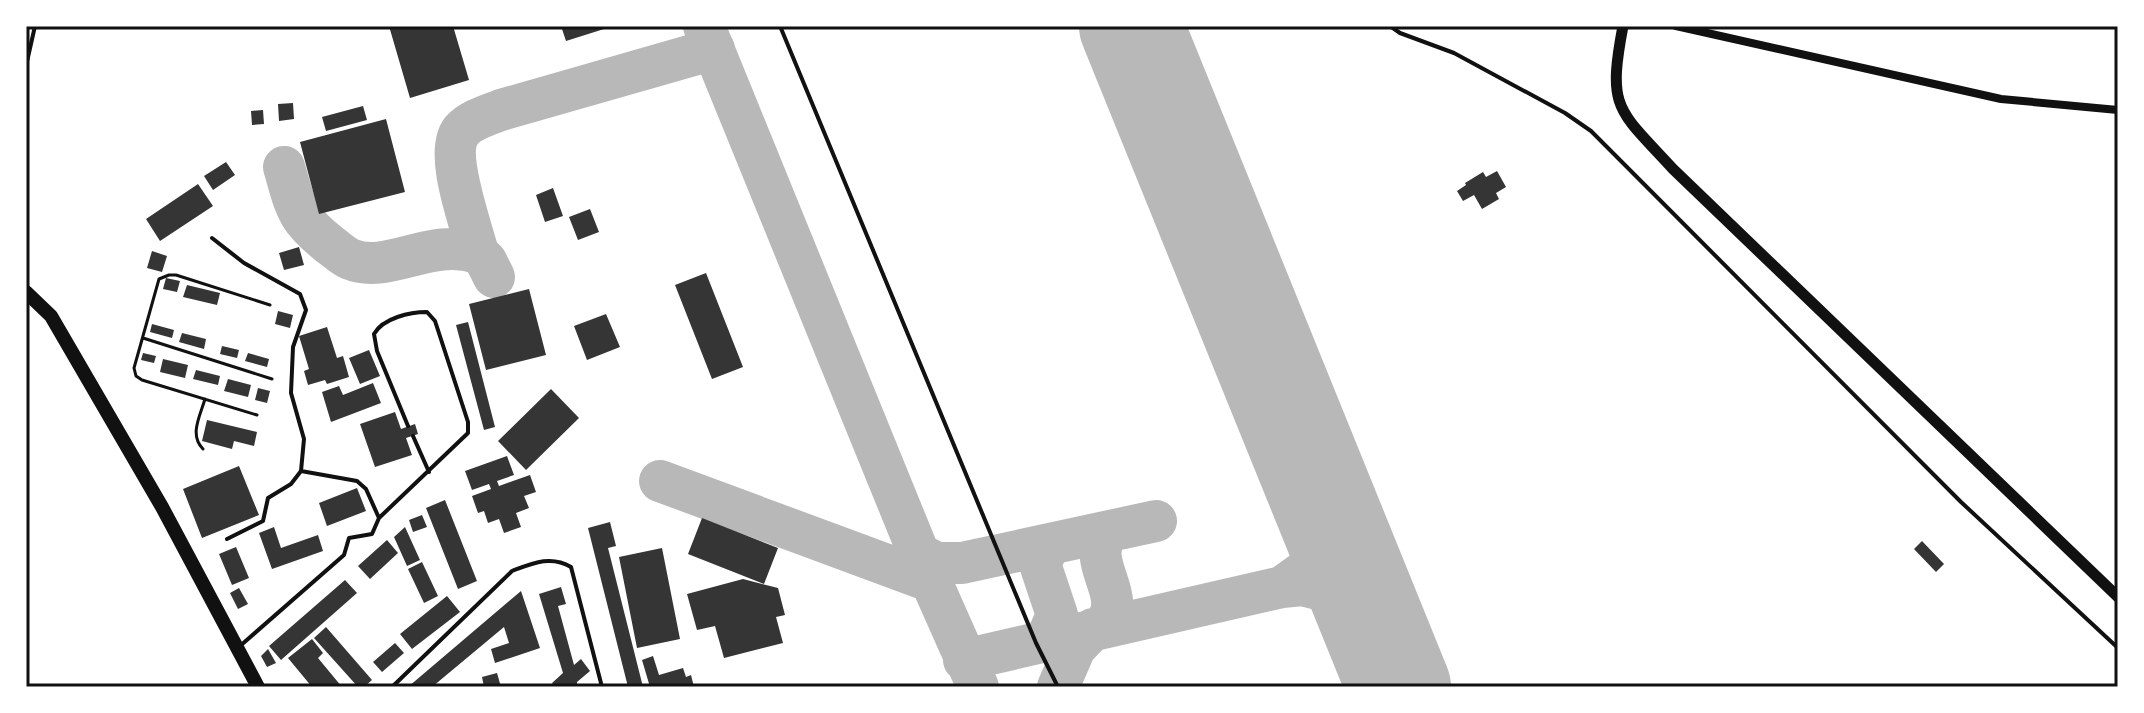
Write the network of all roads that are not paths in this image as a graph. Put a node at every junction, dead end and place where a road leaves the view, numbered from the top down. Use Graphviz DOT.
graph roads {
  1 [pos="35,26"];
  2 [pos="780,26"];
  3 [pos="1390,26"];
  4 [pos="1623,26"];
  5 [pos="1676,26"];
  6 [pos="26,66"];
  7 [pos="2118,110"];
  8 [pos="212,238"];
  9 [pos="26,292"];
  10 [pos="408,426"];
  11 [pos="413,436"];
  12 [pos="301,471"];
  13 [pos="429,472"];
  14 [pos="379,518"];
  15 [pos="227,539"];
  16 [pos="2118,597"];
  17 [pos="237,647"];
  18 [pos="2118,648"];
  19 [pos="258,687"];
  20 [pos="392,687"];
  21 [pos="602,687"];
  22 [pos="1058,687"];
  1 -- 6 [label="lane"];
  2 -- 22 [label="lane"];
  3 -- 18 [label="lane"];
  4 -- 16 [label="street"];
  5 -- 7 [label="street"];
  8 -- 12 [label="lane"];
  9 -- 17 [label="main road"];
  10 -- 13 [label="lane"];
  11 -- 13 [label="lane"];
  12 -- 14 [label="lane"];
  12 -- 15 [label="lane"];
  13 -- 14 [label="lane"];
  14 -- 17 [label="lane"];
  17 -- 19 [label="main road"];
  20 -- 21 [label="lane"];
}
